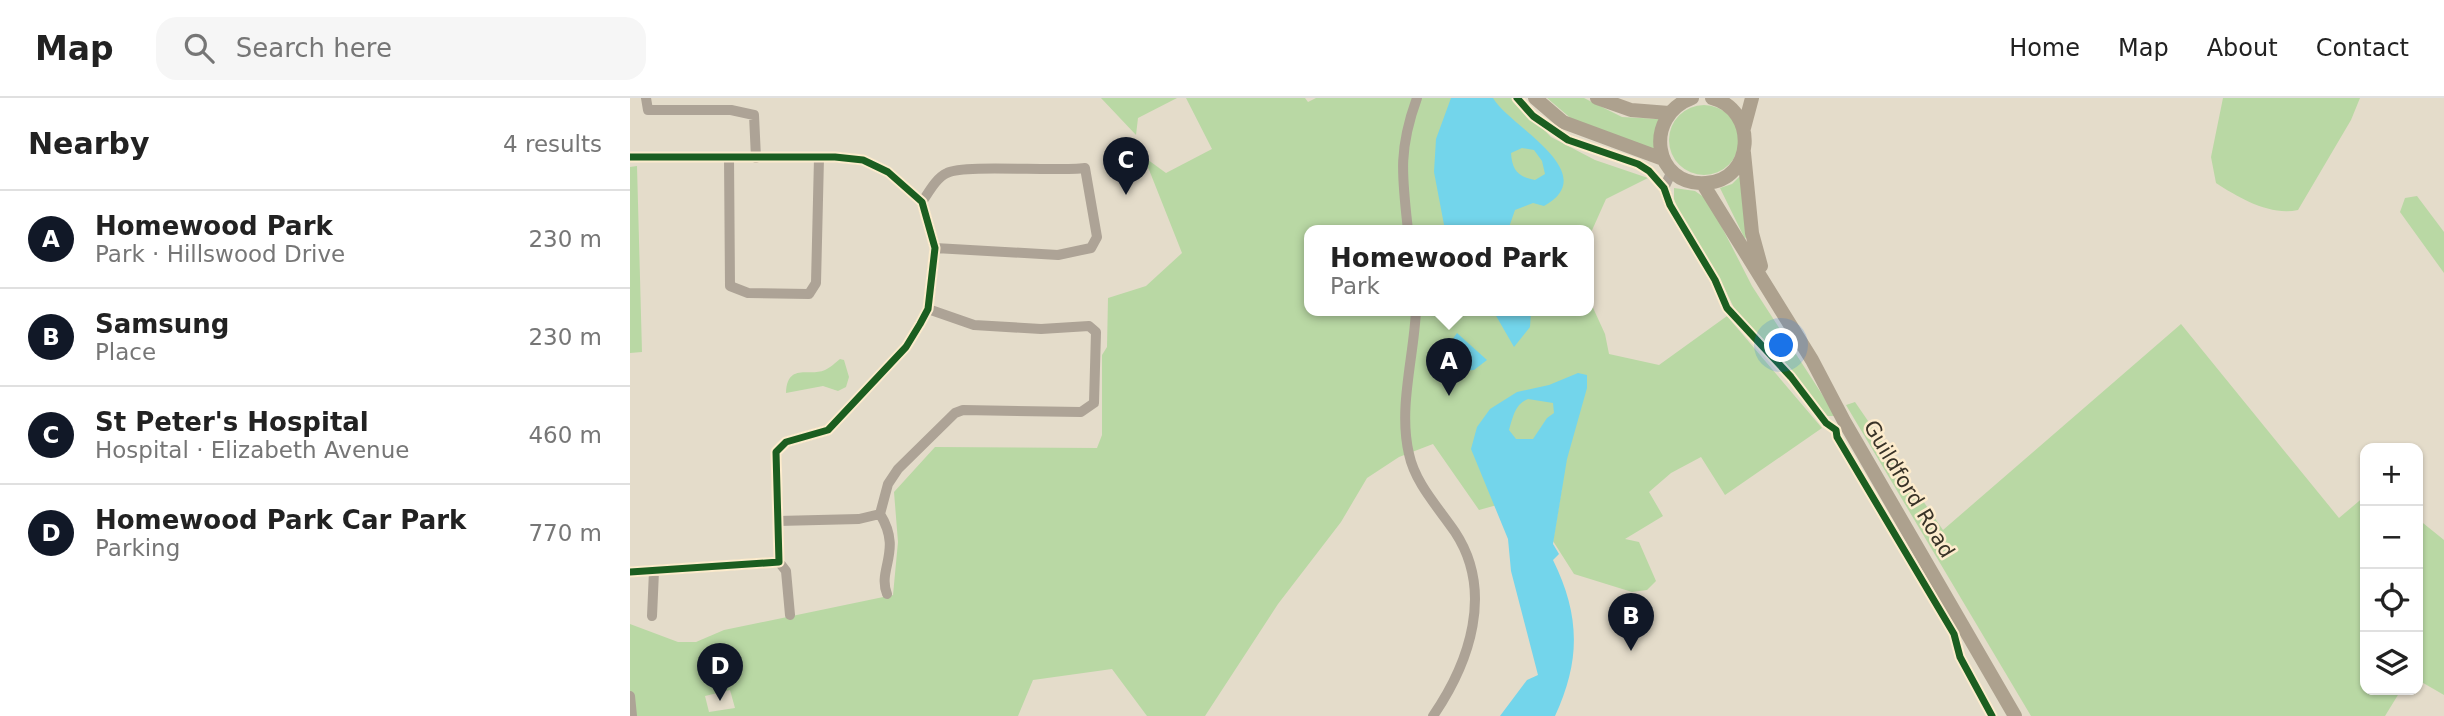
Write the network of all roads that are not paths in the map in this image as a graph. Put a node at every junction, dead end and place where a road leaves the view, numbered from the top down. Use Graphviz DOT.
graph roads {
  1 [pos="646,98"];
  2 [pos="1418,98"];
  3 [pos="1535,98"];
  4 [pos="1597,98"];
  5 [pos="1692,98"];
  6 [pos="1712,98"];
  7 [pos="1752,98"];
  8 [pos="1669,113"];
  9 [pos="1744,128"];
  10 [pos="1744,153"];
  11 [pos="630,157"];
  12 [pos="729,157"];
  13 [pos="756,158"];
  14 [pos="819,158"];
  15 [pos="1668,165"];
  16 [pos="1703,184"];
  17 [pos="922,202"];
  18 [pos="1407,225"];
  19 [pos="935,248"];
  20 [pos="1767,284"];
  21 [pos="1727,308"];
  22 [pos="928,309"];
  23 [pos="1416,316"];
  24 [pos="880,514"];
  25 [pos="778,521"];
  26 [pos="779,562"];
  27 [pos="653,571"];
  28 [pos="630,572"];
  29 [pos="887,594"];
  30 [pos="790,615"];
  31 [pos="652,616"];
  32 [pos="630,696"];
  33 [pos="632,716"];
  34 [pos="1433,716"];
  35 [pos="2015,716"];
  1 -- 13 [label="street"];
  2 -- 18 [label="street"];
  3 -- 15 [label="main road"];
  4 -- 8 [label="main road"];
  5 -- 8 [label="main road"];
  6 -- 9 [label="main road"];
  7 -- 9 [label="main road, Guildford Road"];
  8 -- 15 [label="main road"];
  9 -- 10 [label="main road, Guildford Road"];
  10 -- 16 [label="main road"];
  10 -- 20 [label="main road, Guildford Road"];
  11 -- 12 [label="street"];
  12 -- 13 [label="street"];
  12 -- 14 [label="street"];
  13 -- 14 [label="street"];
  14 -- 17 [label="street"];
  15 -- 16 [label="main road"];
  15 -- 21 [label="street"];
  16 -- 20 [label="main road, Guildford Road"];
  17 -- 19 [label="street"];
  17 -- 19 [label="street"];
  19 -- 22 [label="street"];
  20 -- 35 [label="main road, Guildford Road"];
  22 -- 24 [label="street"];
  22 -- 25 [label="street"];
  23 -- 34 [label="street"];
  24 -- 25 [label="street"];
  24 -- 29 [label="street"];
  25 -- 26 [label="street"];
  26 -- 27 [label="street"];
  26 -- 30 [label="street"];
  27 -- 28 [label="street"];
  27 -- 31 [label="street"];
  32 -- 33 [label="street"];
}
